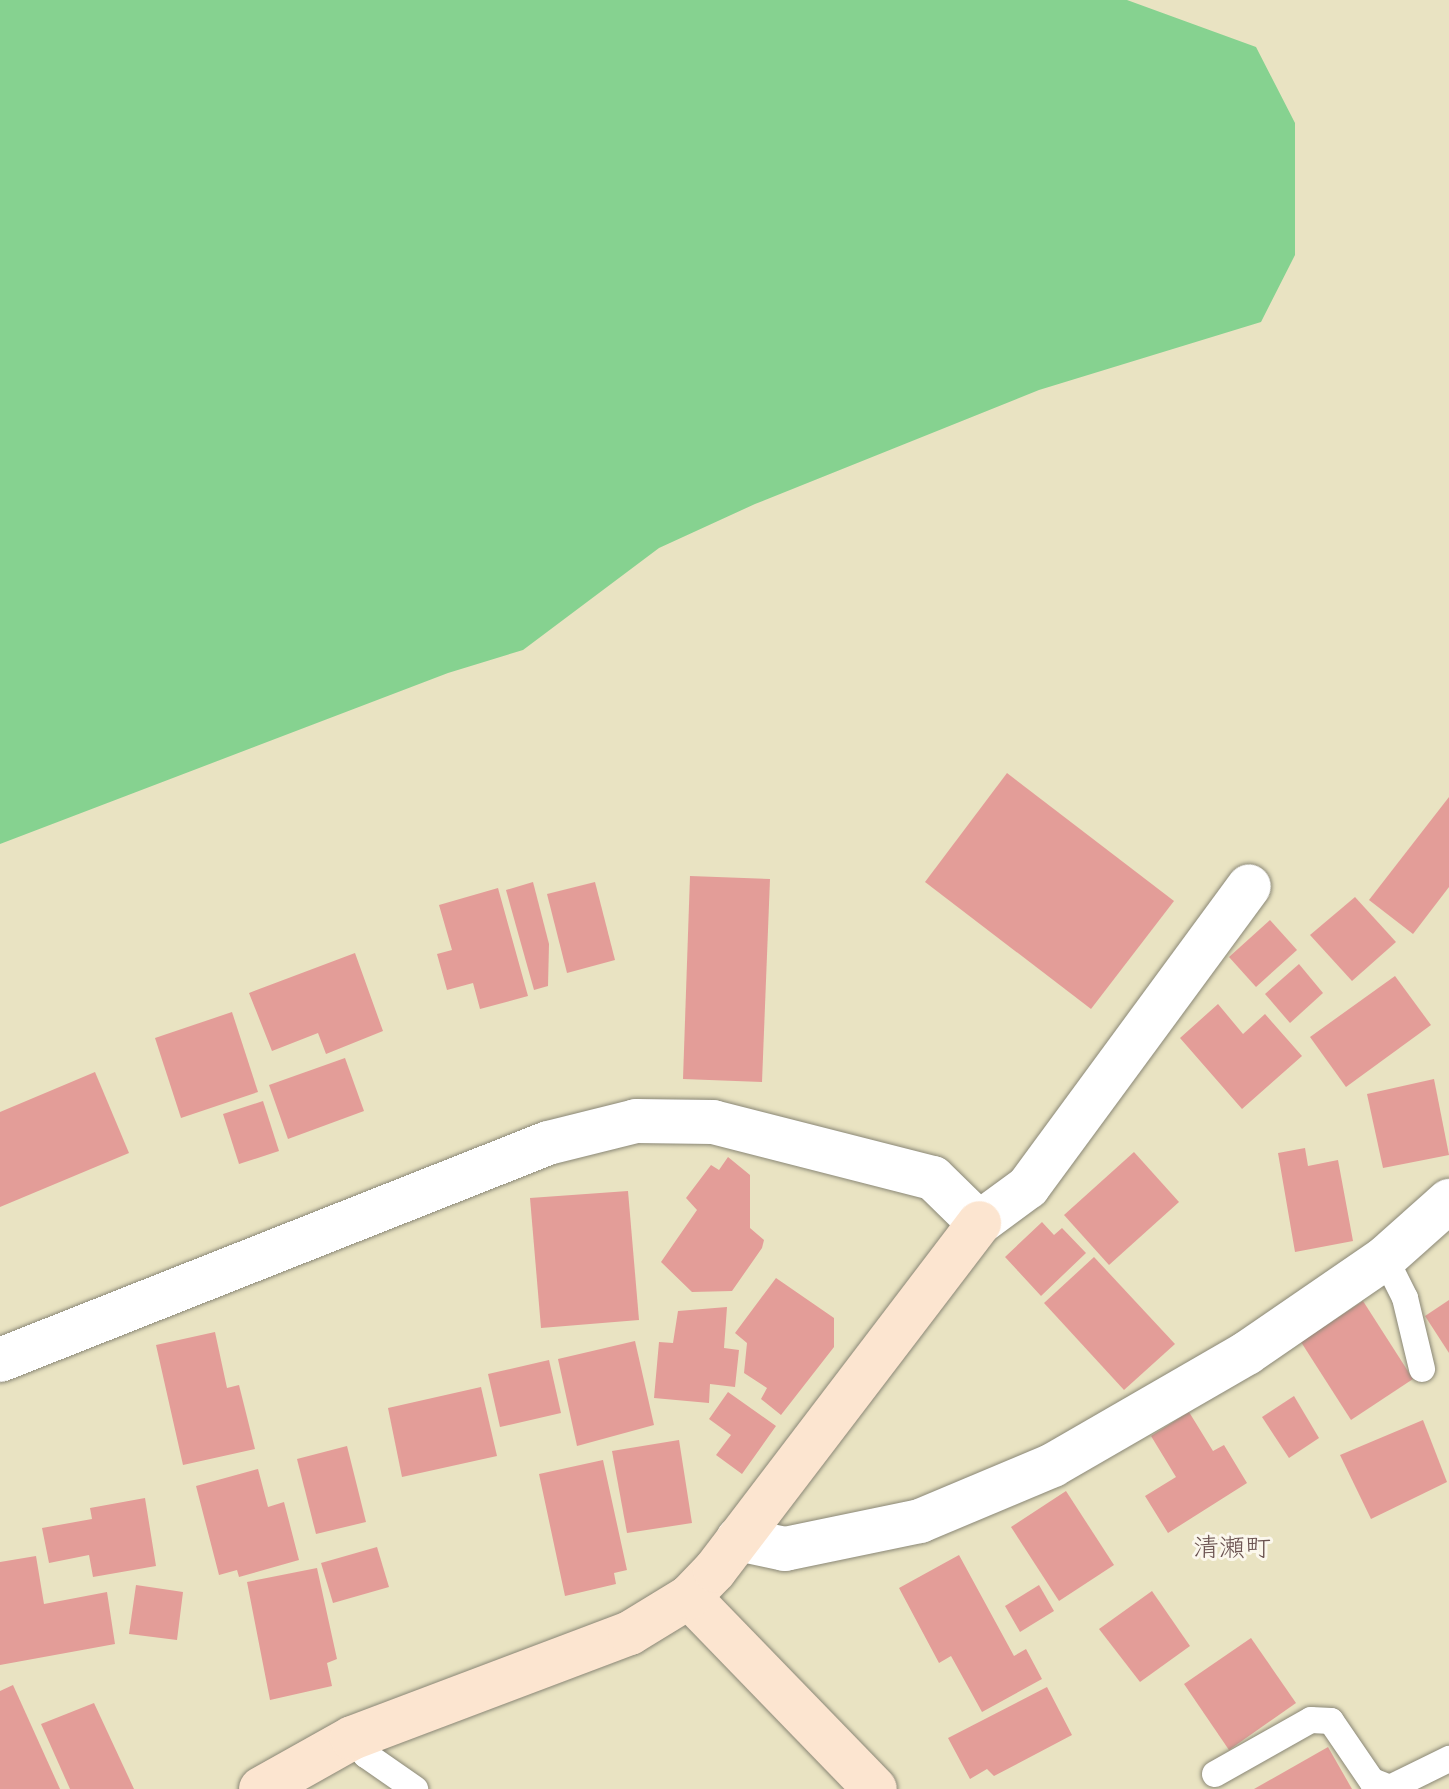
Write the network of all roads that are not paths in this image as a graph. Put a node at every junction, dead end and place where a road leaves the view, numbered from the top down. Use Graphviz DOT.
graph roads {
  1 [pos="1249,886"];
  2 [pos="1449,1201"];
  3 [pos="979,1223"];
  4 [pos="1385,1258"];
  5 [pos="0,1360"];
  6 [pos="1422,1369"];
  7 [pos="738,1539"];
  8 [pos="689,1597"];
  9 [pos="352,1738"];
  10 [pos="1449,1759"];
  11 [pos="1215,1774"];
  12 [pos="261,1789"];
  13 [pos="415,1789"];
  14 [pos="875,1789"];
  1 -- 3 [label="street"];
  2 -- 4 [label="street"];
  3 -- 5 [label="street"];
  3 -- 7 [label="street"];
  4 -- 6 [label="lane"];
  4 -- 7 [label="street"];
  7 -- 8 [label="street"];
  8 -- 9 [label="street"];
  8 -- 14 [label="street"];
  9 -- 12 [label="street"];
  9 -- 13 [label="lane"];
  10 -- 11 [label="lane"];
}
